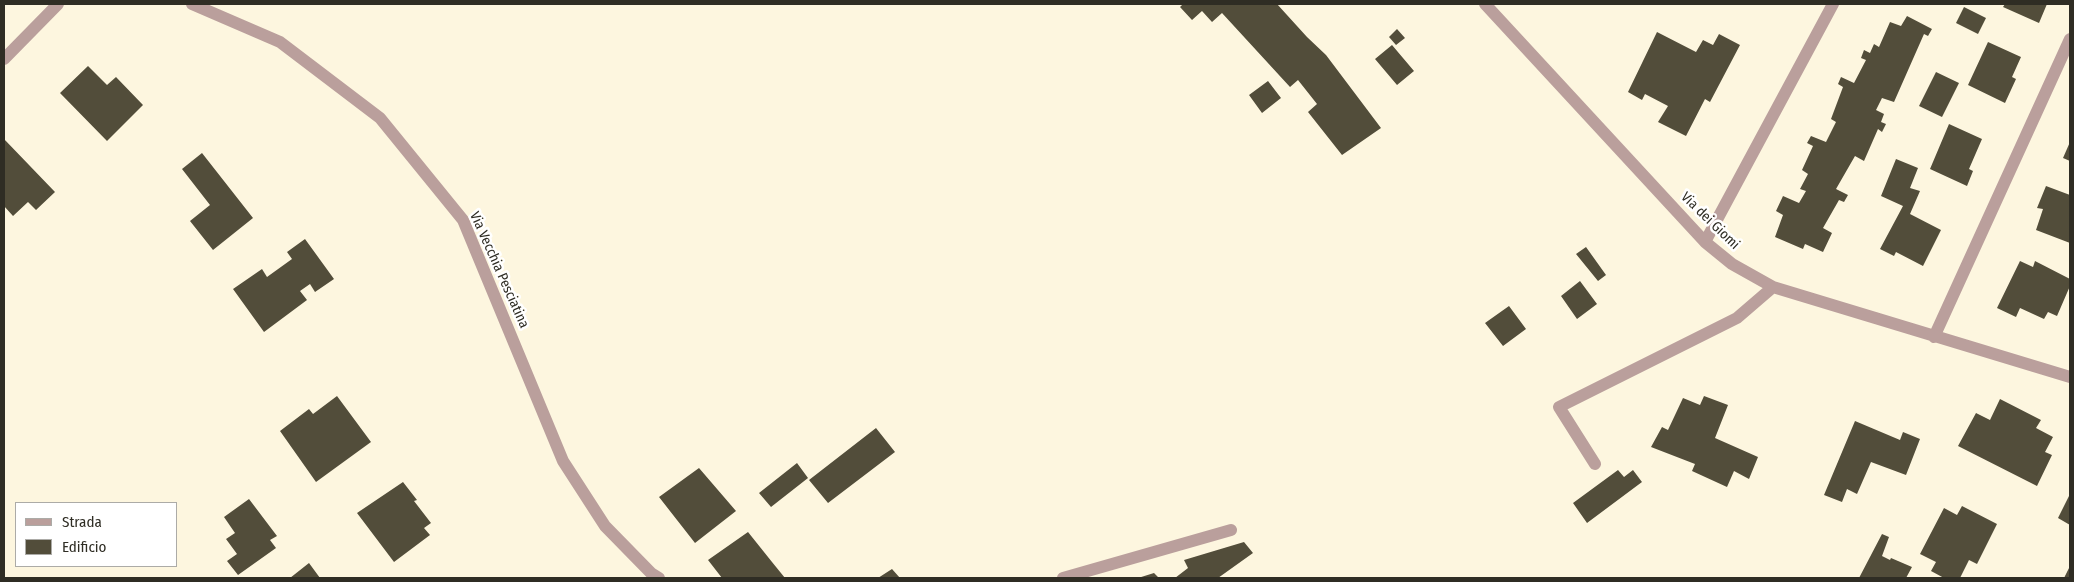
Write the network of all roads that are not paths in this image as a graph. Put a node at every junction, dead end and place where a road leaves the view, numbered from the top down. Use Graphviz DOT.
graph roads {
  1 [pos="58,4"];
  2 [pos="192,4"];
  3 [pos="1485,4"];
  4 [pos="1833,4"];
  5 [pos="2070,39"];
  6 [pos="4,59"];
  7 [pos="1705,242"];
  8 [pos="1773,287"];
  9 [pos="1934,337"];
  10 [pos="2070,377"];
  11 [pos="1595,464"];
  12 [pos="1231,530"];
  13 [pos="659,578"];
  14 [pos="1063,578"];
  1 -- 6 [label="street"];
  2 -- 13 [label="street, Via Vecchia Pesciatina"];
  3 -- 7 [label="street, Via dei Giomi"];
  4 -- 7 [label="street"];
  5 -- 9 [label="street"];
  7 -- 8 [label="street, Via dei Giomi"];
  8 -- 9 [label="street, Via dei Giomi"];
  8 -- 11 [label="street"];
  9 -- 10 [label="street, Via dei Giomi"];
  12 -- 14 [label="street"];
}
